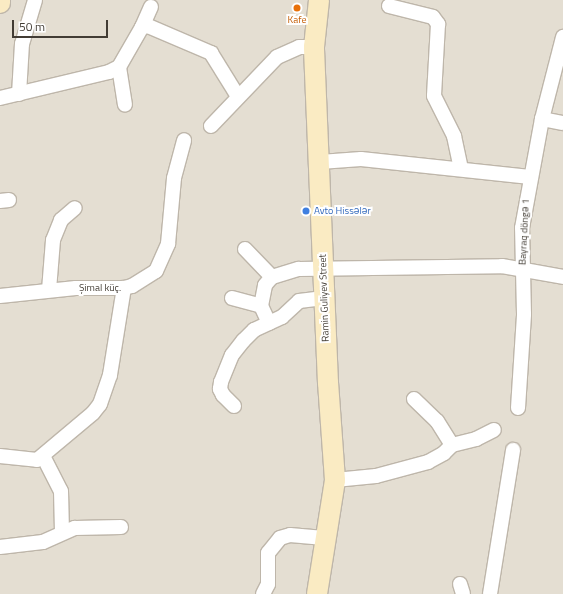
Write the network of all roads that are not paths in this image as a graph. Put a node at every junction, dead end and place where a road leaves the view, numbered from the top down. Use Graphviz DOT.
graph roads {
  1 [pos="34,0"];
  2 [pos="319,0"];
  3 [pos="389,6"];
  4 [pos="151,7"];
  5 [pos="142,27"];
  6 [pos="563,37"];
  7 [pos="314,47"];
  8 [pos="118,67"];
  9 [pos="19,94"];
  10 [pos="237,95"];
  11 [pos="0,98"];
  12 [pos="125,105"];
  13 [pos="542,119"];
  14 [pos="563,123"];
  15 [pos="211,126"];
  16 [pos="184,140"];
  17 [pos="320,162"];
  18 [pos="460,168"];
  19 [pos="530,177"];
  20 [pos="75,208"];
  21 [pos="245,249"];
  22 [pos="323,268"];
  23 [pos="522,269"];
  24 [pos="272,277"];
  25 [pos="563,277"];
  26 [pos="124,288"];
  27 [pos="49,290"];
  28 [pos="0,296"];
  29 [pos="232,298"];
  30 [pos="324,298"];
  31 [pos="261,306"];
  32 [pos="269,323"];
  33 [pos="414,399"];
  34 [pos="234,406"];
  35 [pos="518,408"];
  36 [pos="494,430"];
  37 [pos="452,444"];
  38 [pos="513,450"];
  39 [pos="0,456"];
  40 [pos="43,456"];
  41 [pos="335,480"];
  42 [pos="121,527"];
  43 [pos="62,532"];
  44 [pos="327,538"];
  45 [pos="0,547"];
  46 [pos="263,594"];
  47 [pos="317,594"];
  48 [pos="490,594"];
  1 -- 9 [label="street"];
  2 -- 7 [label="street, Ramin Guliyev Street"];
  3 -- 18 [label="street"];
  4 -- 5 [label="street"];
  5 -- 8 [label="street"];
  5 -- 10 [label="street"];
  6 -- 13 [label="street, Bayraq döngə 1"];
  7 -- 10 [label="street"];
  7 -- 17 [label="street, Ramin Guliyev Street"];
  8 -- 9 [label="street"];
  8 -- 12 [label="street"];
  9 -- 11 [label="street"];
  10 -- 15 [label="street"];
  13 -- 14 [label="street"];
  13 -- 19 [label="street, Bayraq döngə 1"];
  16 -- 26 [label="street, Şimal küç."];
  17 -- 18 [label="street"];
  17 -- 22 [label="street, Ramin Guliyev Street"];
  18 -- 19 [label="street"];
  19 -- 23 [label="street, Bayraq döngə 1"];
  20 -- 27 [label="street"];
  21 -- 24 [label="street"];
  22 -- 23 [label="street"];
  22 -- 24 [label="street"];
  22 -- 30 [label="street, Ramin Guliyev Street"];
  23 -- 25 [label="street"];
  23 -- 35 [label="street, Bayraq döngə 1"];
  24 -- 31 [label="street"];
  26 -- 27 [label="street, Şimal küç."];
  26 -- 40 [label="street"];
  27 -- 28 [label="street, Şimal küç."];
  29 -- 31 [label="street"];
  30 -- 32 [label="street"];
  30 -- 41 [label="street, Ramin Guliyev Street"];
  31 -- 32 [label="street"];
  32 -- 34 [label="street"];
  33 -- 37 [label="street"];
  36 -- 37 [label="street"];
  37 -- 41 [label="street"];
  38 -- 48 [label="street"];
  39 -- 40 [label="street"];
  40 -- 43 [label="street"];
  41 -- 44 [label="street, Ramin Guliyev Street"];
  42 -- 43 [label="street"];
  43 -- 45 [label="street"];
  44 -- 46 [label="street"];
  44 -- 47 [label="street, Ramin Guliyev Street"];
}
